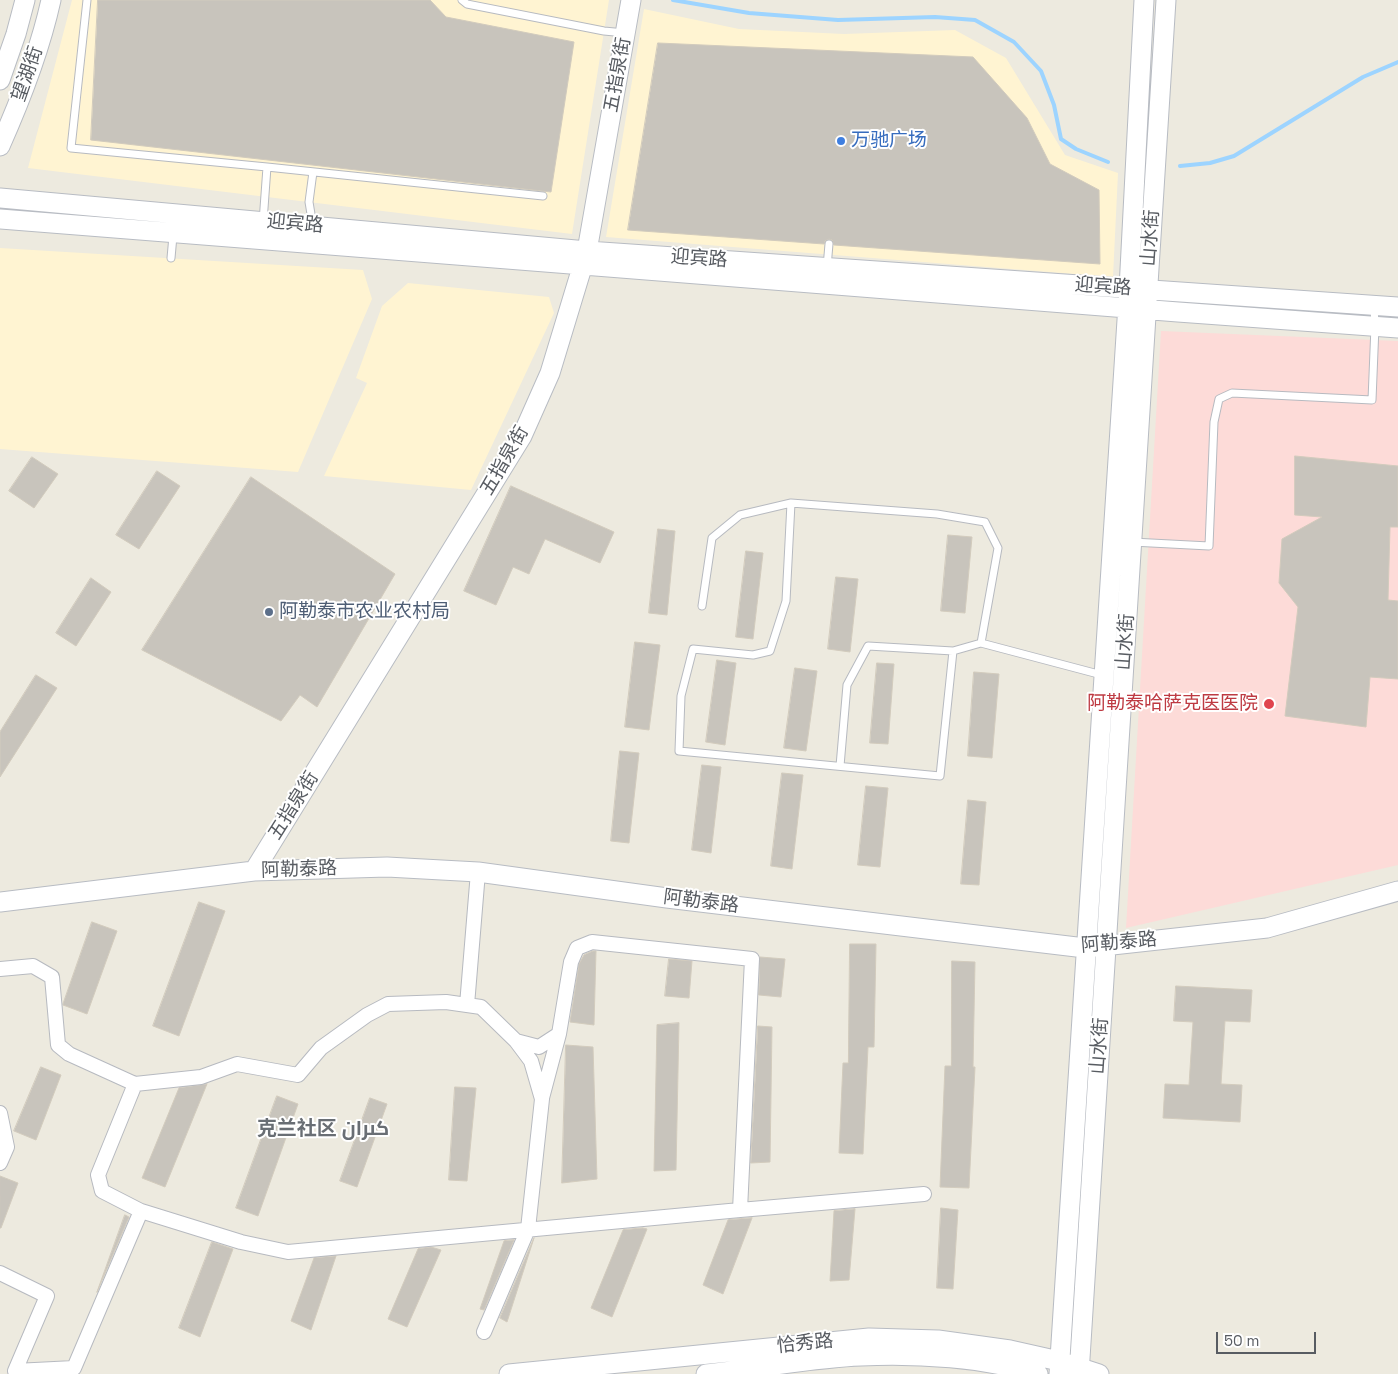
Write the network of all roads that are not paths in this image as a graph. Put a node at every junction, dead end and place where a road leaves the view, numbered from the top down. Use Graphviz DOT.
graph roads {
  1 [pos="25,0"];
  2 [pos="50,0"];
  3 [pos="87,0"];
  4 [pos="462,0"];
  5 [pos="631,0"];
  6 [pos="1144,0"];
  7 [pos="1166,0"];
  8 [pos="625,33"];
  9 [pos="0,80"];
  10 [pos="0,146"];
  11 [pos="267,167"];
  12 [pos="314,172"];
  13 [pos="543,196"];
  14 [pos="0,198"];
  15 [pos="175,214"];
  16 [pos="0,219"];
  17 [pos="262,231"];
  18 [pos="174,233"];
  19 [pos="312,235"];
  20 [pos="829,244"];
  21 [pos="171,258"];
  22 [pos="585,258"];
  23 [pos="827,268"];
  24 [pos="1129,289"];
  25 [pos="1148,290"];
  26 [pos="1374,305"];
  27 [pos="1398,307"];
  28 [pos="1127,308"];
  29 [pos="1147,310"];
  30 [pos="1375,326"];
  31 [pos="1398,328"];
  32 [pos="791,504"];
  33 [pos="1122,543"];
  34 [pos="702,606"];
  35 [pos="980,642"];
  36 [pos="953,651"];
  37 [pos="1102,675"];
  38 [pos="840,766"];
  39 [pos="254,871"];
  40 [pos="478,872"];
  41 [pos="1398,891"];
  42 [pos="0,902"];
  43 [pos="1106,946"];
  44 [pos="1085,948"];
  45 [pos="0,968"];
  46 [pos="467,1005"];
  47 [pos="559,1034"];
  48 [pos="516,1041"];
  49 [pos="135,1084"];
  50 [pos="542,1099"];
  51 [pos="0,1113"];
  52 [pos="0,1163"];
  53 [pos="924,1194"];
  54 [pos="740,1210"];
  55 [pos="141,1211"];
  56 [pos="528,1229"];
  57 [pos="0,1273"];
  58 [pos="484,1332"];
  59 [pos="1059,1367"];
  60 [pos="1079,1371"];
  61 [pos="508,1374"];
  62 [pos="706,1374"];
  63 [pos="1038,1374"];
  64 [pos="1099,1374"];
  1 -- 9 [label="main road, 望湖街"];
  2 -- 10 [label="main road, 望湖街"];
  3 -- 11 [label="lane"];
  4 -- 8 [label="lane"];
  5 -- 8 [label="main road, 五指泉街"];
  6 -- 24 [label="main road, 山水街"];
  7 -- 25 [label="main road, 山水街"];
  8 -- 22 [label="main road, 五指泉街"];
  11 -- 12 [label="lane"];
  11 -- 17 [label="lane"];
  12 -- 13 [label="lane"];
  12 -- 19 [label="lane"];
  14 -- 15 [label="main road, 迎宾路"];
  15 -- 17 [label="main road, 迎宾路"];
  15 -- 18 [label="lane"];
  16 -- 18 [label="main road, 迎宾路"];
  17 -- 18 [label="main road, 迎宾路"];
  17 -- 19 [label="main road, 迎宾路"];
  18 -- 21 [label="lane"];
  19 -- 22 [label="main road, 迎宾路"];
  20 -- 23 [label="lane"];
  22 -- 23 [label="main road, 迎宾路"];
  22 -- 28 [label="main road, 迎宾路"];
  22 -- 39 [label="main road, 五指泉街"];
  23 -- 24 [label="main road, 迎宾路"];
  24 -- 25 [label="main road, 迎宾路"];
  24 -- 28 [label="main road, 山水街"];
  25 -- 26 [label="main road, 迎宾路"];
  25 -- 29 [label="main road, 山水街"];
  26 -- 27 [label="main road, 迎宾路"];
  26 -- 30 [label="lane"];
  28 -- 29 [label="main road, 迎宾路"];
  28 -- 33 [label="main road, 山水街"];
  29 -- 30 [label="main road, 迎宾路"];
  29 -- 33 [label="main road, 山水街"];
  30 -- 31 [label="main road, 迎宾路"];
  30 -- 33 [label="lane"];
  32 -- 34 [label="lane"];
  32 -- 35 [label="lane"];
  32 -- 38 [label="lane"];
  33 -- 37 [label="main road, 山水街"];
  33 -- 43 [label="main road, 山水街"];
  35 -- 36 [label="lane"];
  35 -- 37 [label="lane"];
  36 -- 38 [label="lane"];
  36 -- 38 [label="lane"];
  37 -- 44 [label="main road, 山水街"];
  39 -- 40 [label="main road, 阿勒泰路"];
  39 -- 42 [label="main road, 阿勒泰路"];
  40 -- 44 [label="main road, 阿勒泰路"];
  40 -- 46 [label="street"];
  41 -- 43 [label="main road, 阿勒泰路"];
  43 -- 44 [label="main road, 阿勒泰路"];
  43 -- 60 [label="main road, 山水街"];
  44 -- 59 [label="main road, 山水街"];
  45 -- 49 [label="street"];
  46 -- 48 [label="street"];
  46 -- 49 [label="street"];
  47 -- 48 [label="street"];
  47 -- 50 [label="street"];
  47 -- 54 [label="street"];
  48 -- 50 [label="street"];
  49 -- 55 [label="street"];
  50 -- 56 [label="street"];
  51 -- 52 [label="street"];
  53 -- 54 [label="street"];
  54 -- 56 [label="street"];
  55 -- 56 [label="street"];
  55 -- 57 [label="street"];
  56 -- 58 [label="street"];
  59 -- 60 [label="main road, 恰秀路"];
  59 -- 61 [label="main road, 恰秀路"];
  60 -- 64 [label="main road, 恰秀路"];
  62 -- 63 [label="main road, 恰秀路"];
}
